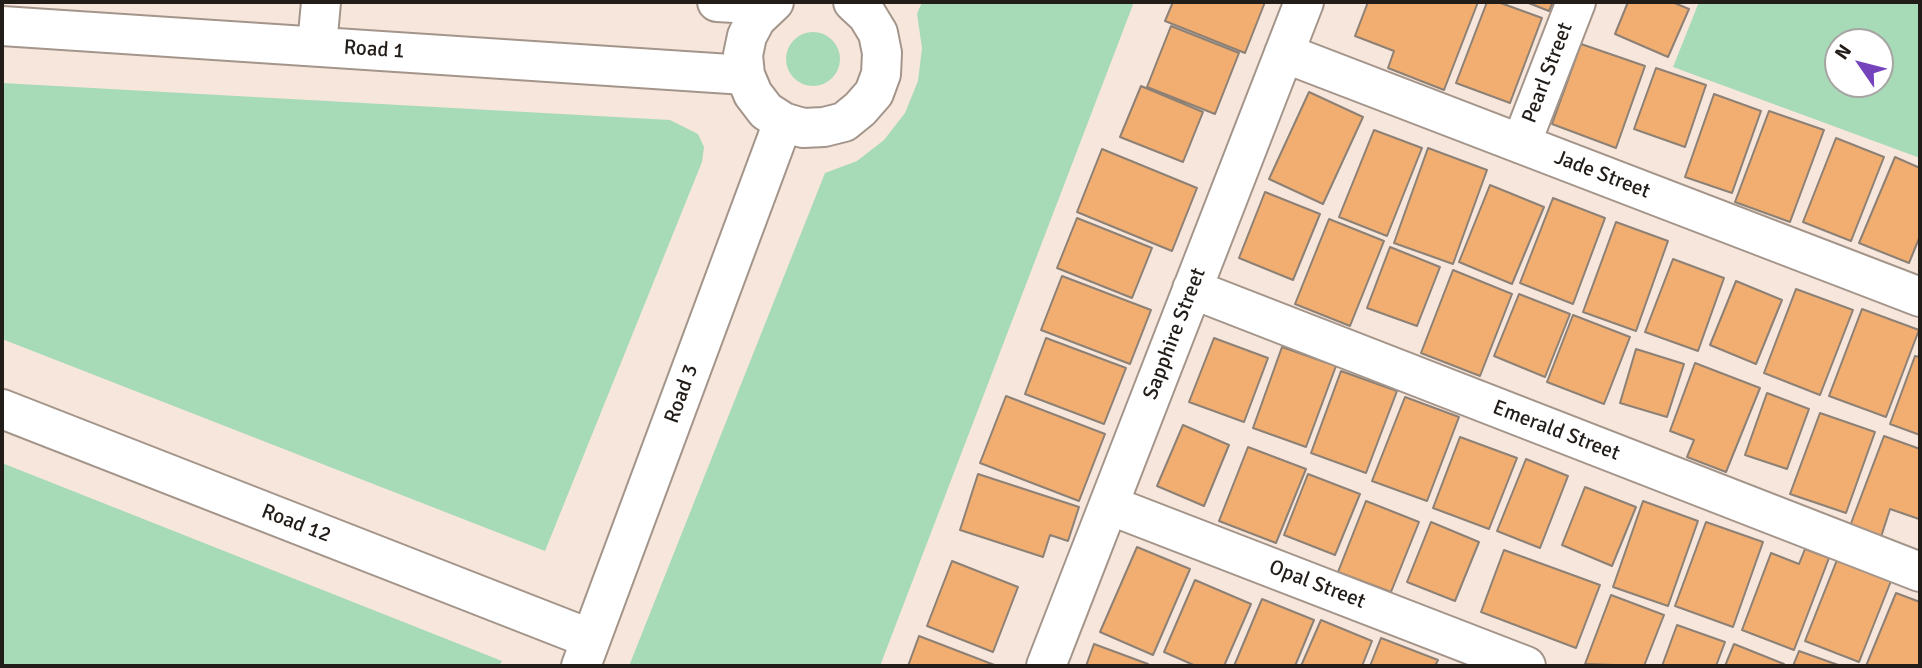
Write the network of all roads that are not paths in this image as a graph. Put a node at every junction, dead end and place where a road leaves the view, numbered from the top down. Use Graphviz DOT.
graph roads {
  1 [pos="321,2"];
  2 [pos="717,2"];
  3 [pos="1304,2"];
  4 [pos="1576,2"];
  5 [pos="772,3"];
  6 [pos="864,6"];
  7 [pos="2,26"];
  8 [pos="317,46"];
  9 [pos="1284,53"];
  10 [pos="745,75"];
  11 [pos="783,122"];
  12 [pos="1521,144"];
  13 [pos="1192,289"];
  14 [pos="1920,297"];
  15 [pos="2,409"];
  16 [pos="1109,505"];
  17 [pos="1920,572"];
  18 [pos="586,653"];
  19 [pos="1046,666"];
  20 [pos="1526,666"];
  1 -- 8 [label="street"];
  2 -- 5 [label="street"];
  3 -- 9 [label="street, Sapphire Street"];
  4 -- 12 [label="street, Pearl Street"];
  5 -- 10 [label="street"];
  6 -- 11 [label="street"];
  7 -- 8 [label="street, Road 1"];
  8 -- 10 [label="street, Road 1"];
  9 -- 12 [label="street, Jade Street"];
  9 -- 13 [label="street, Sapphire Street"];
  10 -- 11 [label="street"];
  11 -- 18 [label="street, Road 3"];
  12 -- 14 [label="street, Jade Street"];
  13 -- 16 [label="street, Sapphire Street"];
  13 -- 17 [label="street, Emerald Street"];
  15 -- 18 [label="street, Road 12"];
  16 -- 19 [label="street, Sapphire Street"];
  16 -- 20 [label="street, Opal Street"];
}
